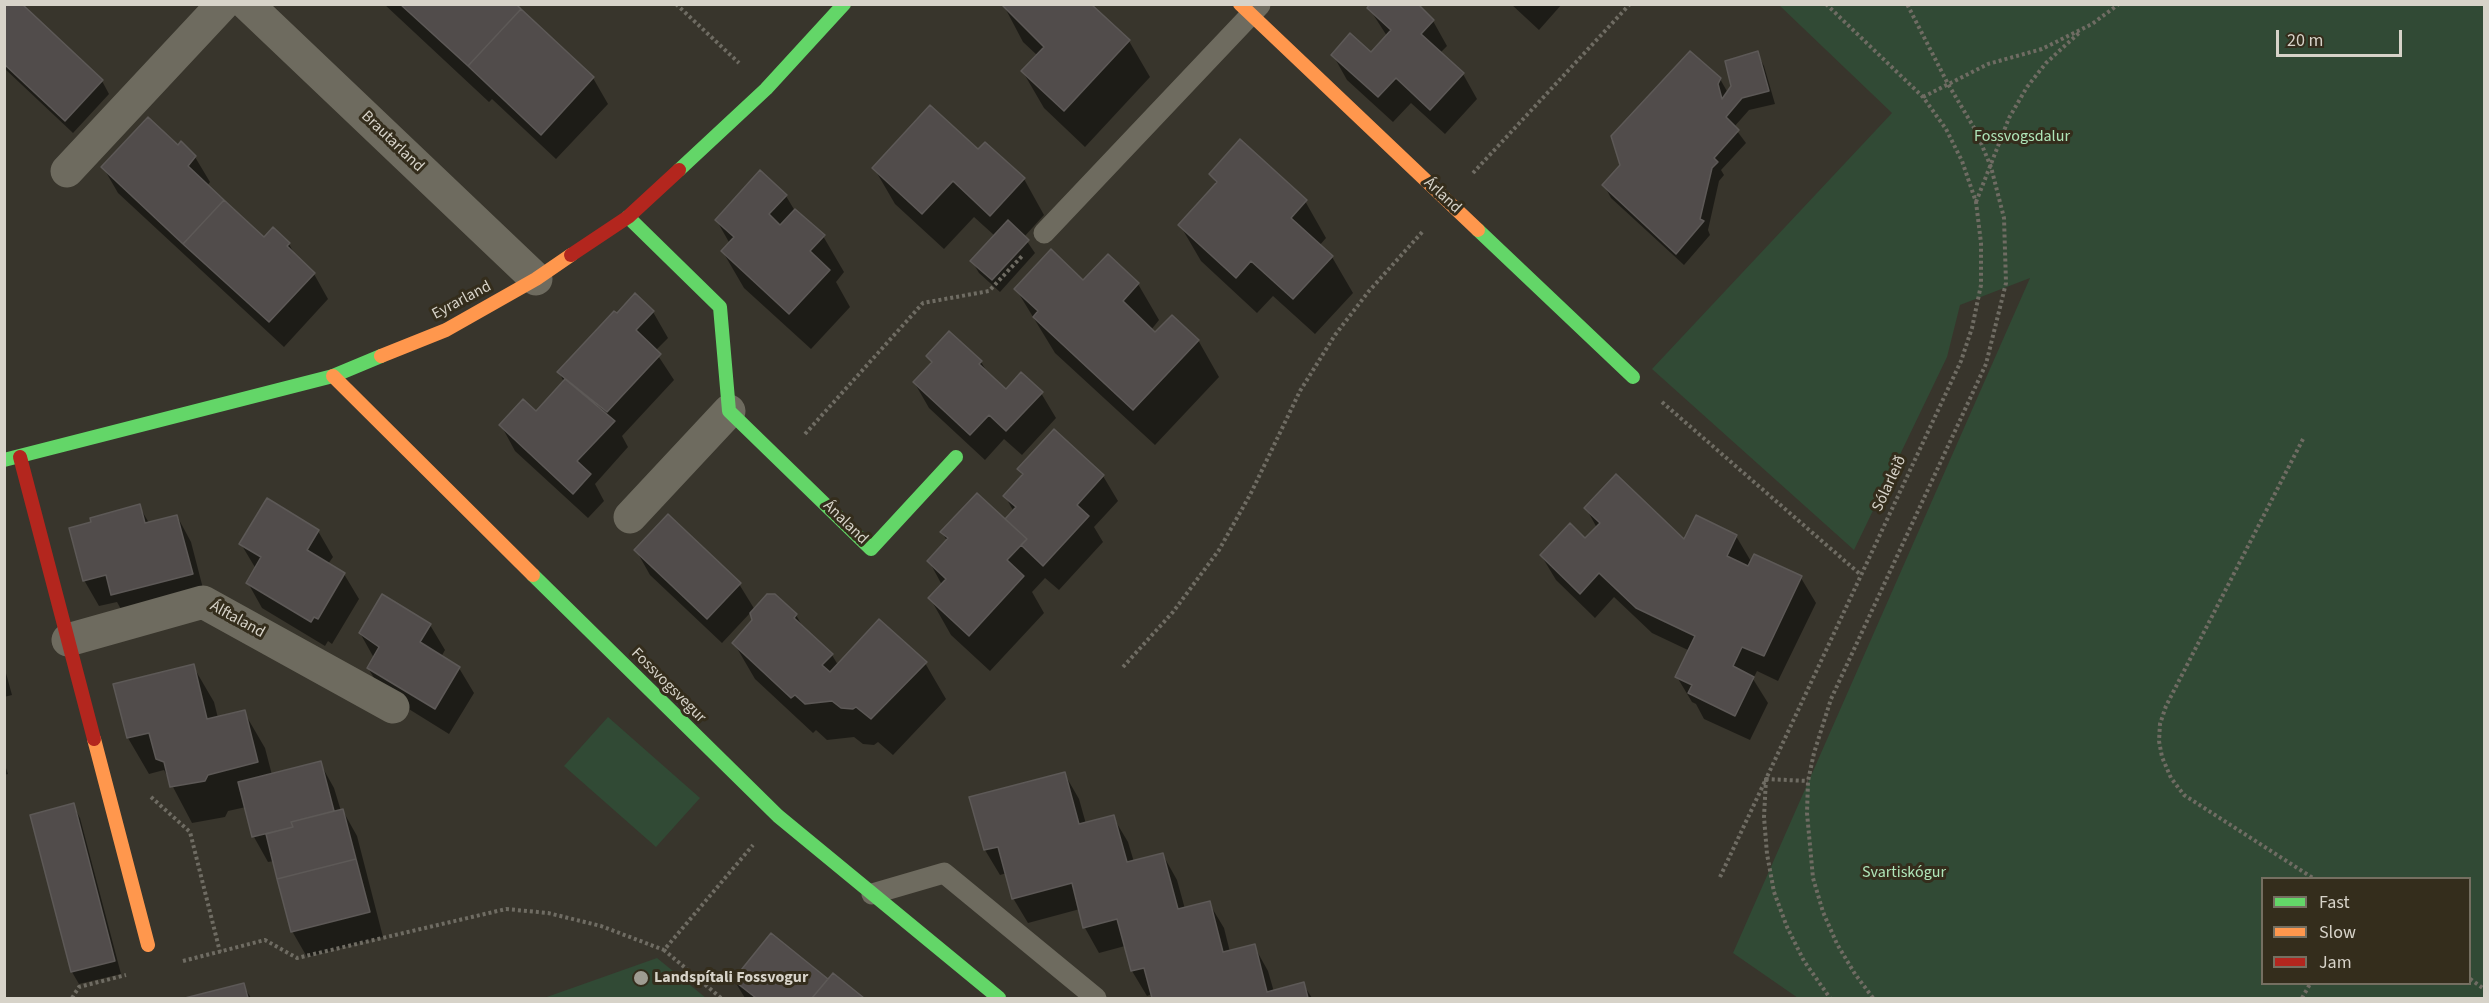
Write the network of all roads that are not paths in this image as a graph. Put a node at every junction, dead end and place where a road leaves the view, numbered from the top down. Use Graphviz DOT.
graph roads {
  1 [pos="223,4"];
  2 [pos="247,4"];
  3 [pos="844,4"];
  4 [pos="1250,8"];
  5 [pos="68,171"];
  6 [pos="627,217"];
  7 [pos="1044,233"];
  8 [pos="536,279"];
  9 [pos="333,376"];
  10 [pos="1633,377"];
  11 [pos="729,411"];
  12 [pos="20,457"];
  13 [pos="956,457"];
  14 [pos="4,460"];
  15 [pos="630,517"];
  16 [pos="68,640"];
  17 [pos="393,707"];
  18 [pos="872,894"];
  19 [pos="148,945"];
  20 [pos="999,999"];
  21 [pos="1096,999"];
  1 -- 5 [label="street"];
  2 -- 8 [label="street, Brautarland"];
  3 -- 6 [label="street, Eyrarland"];
  4 -- 7 [label="lane, Árland"];
  4 -- 10 [label="street, Árland"];
  6 -- 8 [label="street, Eyrarland"];
  6 -- 11 [label="street"];
  8 -- 9 [label="street, Eyrarland"];
  9 -- 12 [label="street, Eyrarland"];
  9 -- 18 [label="street, Fossvogsvegur"];
  11 -- 13 [label="street, Ánaland"];
  11 -- 15 [label="street"];
  12 -- 14 [label="street, Eyrarland"];
  12 -- 16 [label="street"];
  16 -- 17 [label="street, Álftaland"];
  16 -- 19 [label="street"];
  18 -- 20 [label="street, Fossvogsvegur"];
  18 -- 21 [label="lane"];
}
